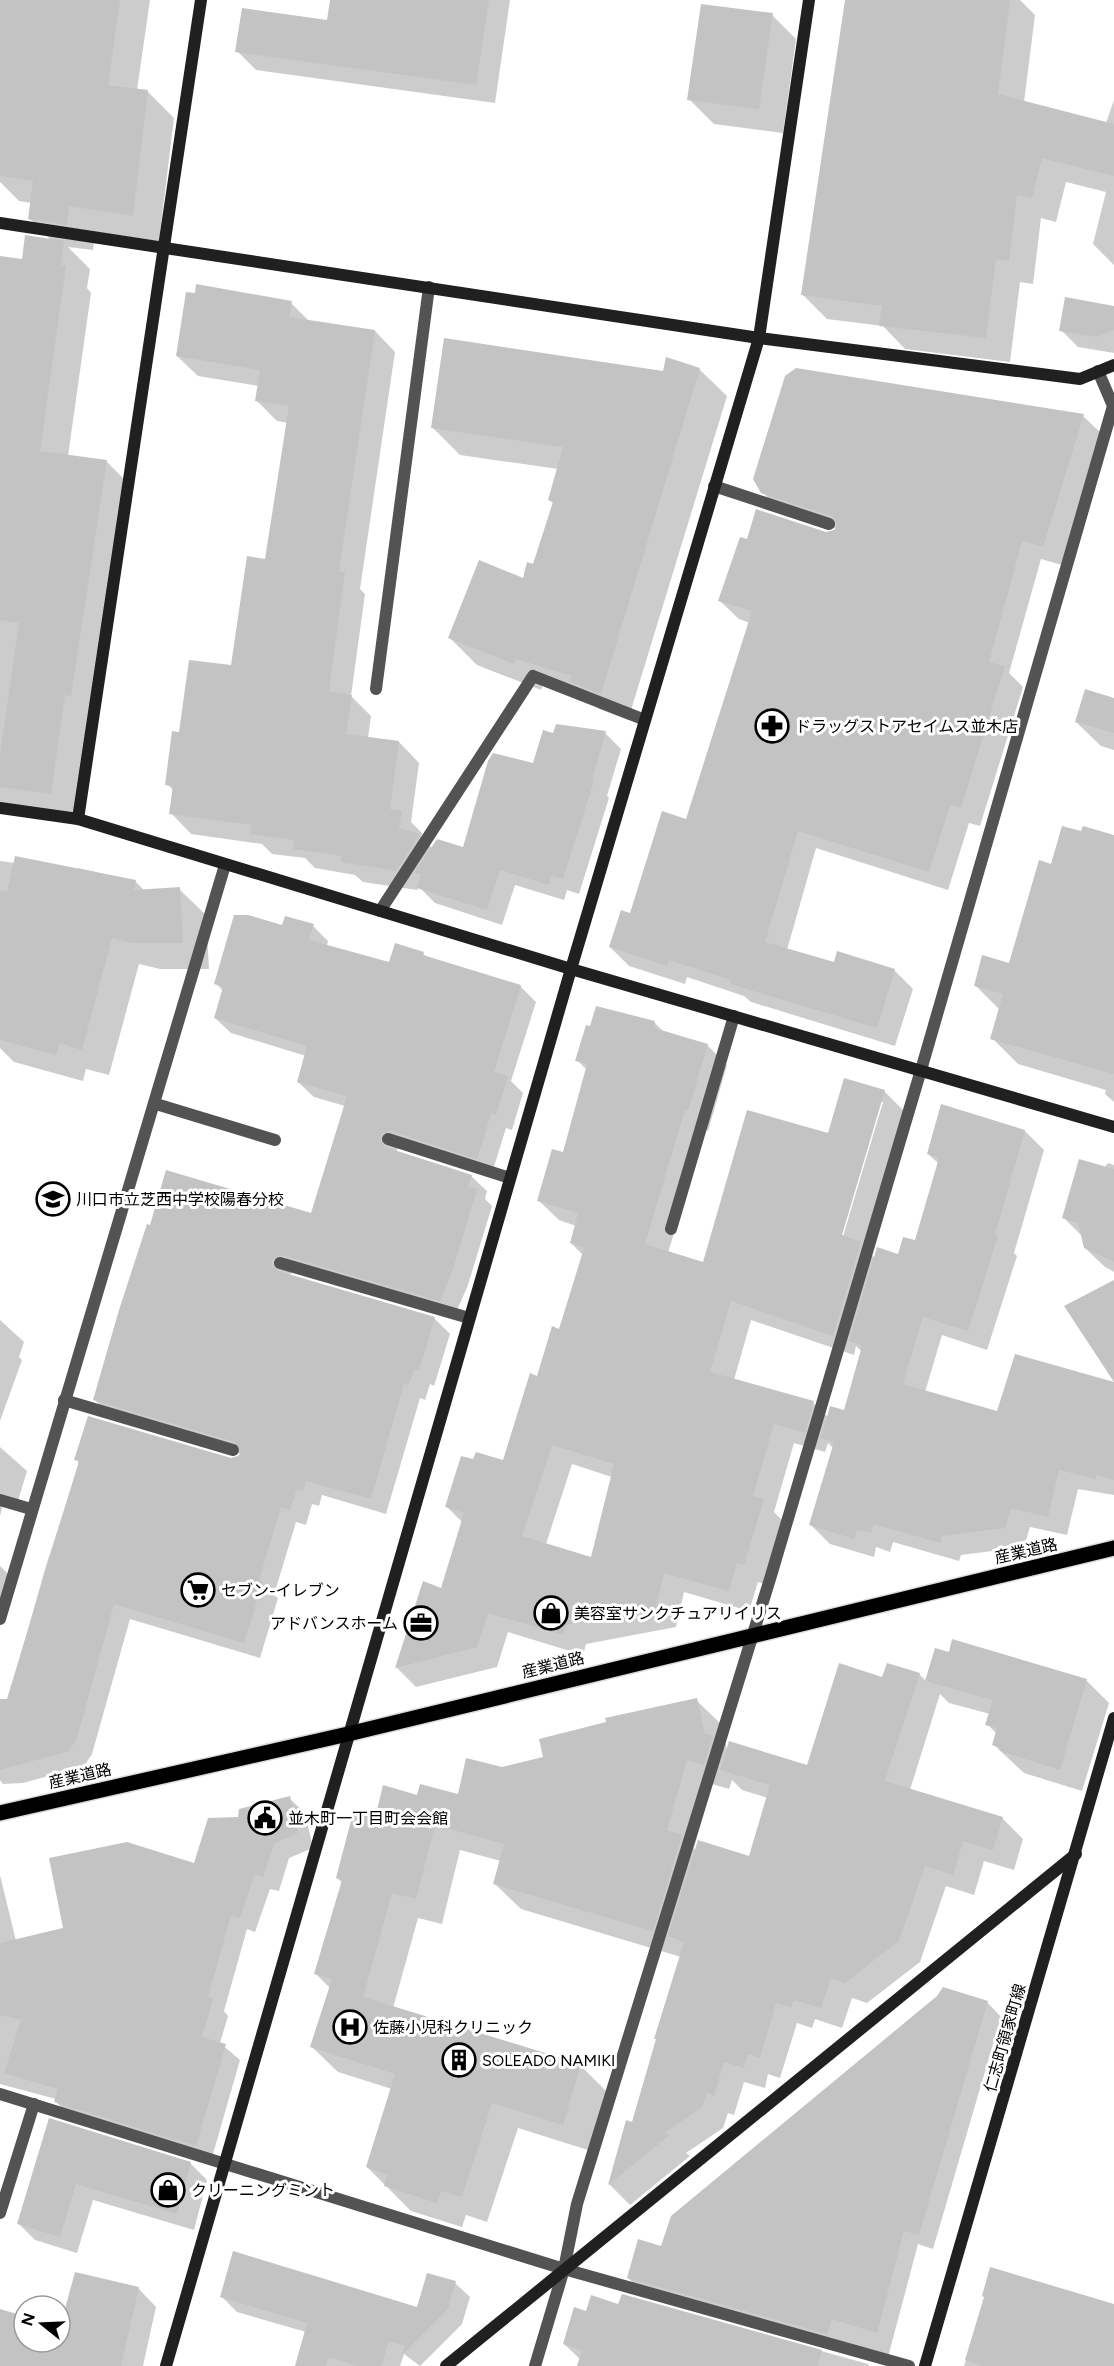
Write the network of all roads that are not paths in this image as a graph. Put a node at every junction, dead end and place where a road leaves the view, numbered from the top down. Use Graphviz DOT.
graph roads {
  1 [pos="201,0"];
  2 [pos="809,0"];
  3 [pos="0,223"];
  4 [pos="164,246"];
  5 [pos="429,287"];
  6 [pos="759,338"];
  7 [pos="1114,365"];
  8 [pos="1098,371"];
  9 [pos="714,486"];
  10 [pos="829,524"];
  11 [pos="376,689"];
  12 [pos="645,720"];
  13 [pos="0,808"];
  14 [pos="78,819"];
  15 [pos="225,865"];
  16 [pos="380,911"];
  17 [pos="571,969"];
  18 [pos="734,1016"];
  19 [pos="921,1070"];
  20 [pos="156,1104"];
  21 [pos="1114,1127"];
  22 [pos="275,1140"];
  23 [pos="388,1140"];
  24 [pos="510,1178"];
  25 [pos="671,1229"];
  26 [pos="280,1263"];
  27 [pos="469,1318"];
  28 [pos="64,1400"];
  29 [pos="233,1450"];
  30 [pos="0,1500"];
  31 [pos="31,1509"];
  32 [pos="1114,1548"];
  33 [pos="0,1619"];
  34 [pos="753,1635"];
  35 [pos="1114,1718"];
  36 [pos="348,1734"];
  37 [pos="0,1813"];
  38 [pos="1076,1854"];
  39 [pos="0,2094"];
  40 [pos="34,2104"];
  41 [pos="225,2161"];
  42 [pos="0,2213"];
  43 [pos="564,2269"];
  44 [pos="165,2366"];
  45 [pos="446,2366"];
  46 [pos="535,2366"];
  47 [pos="909,2366"];
  48 [pos="925,2366"];
  1 -- 4 [label="street"];
  2 -- 6 [label="street"];
  3 -- 4 [label="street"];
  4 -- 5 [label="street"];
  4 -- 14 [label="street"];
  5 -- 6 [label="street"];
  5 -- 11 [label="street"];
  6 -- 8 [label="street"];
  6 -- 9 [label="street"];
  7 -- 8 [label="street"];
  8 -- 19 [label="street"];
  9 -- 10 [label="street"];
  9 -- 12 [label="street"];
  12 -- 16 [label="street"];
  12 -- 17 [label="street"];
  13 -- 14 [label="street"];
  14 -- 15 [label="street"];
  15 -- 16 [label="street"];
  15 -- 20 [label="street"];
  16 -- 17 [label="street"];
  17 -- 18 [label="street"];
  17 -- 24 [label="street"];
  18 -- 19 [label="street"];
  18 -- 25 [label="street"];
  19 -- 21 [label="street"];
  19 -- 34 [label="street"];
  20 -- 22 [label="street"];
  20 -- 28 [label="street"];
  23 -- 24 [label="street"];
  24 -- 27 [label="street"];
  26 -- 27 [label="street"];
  27 -- 36 [label="street"];
  28 -- 29 [label="street"];
  28 -- 31 [label="street"];
  30 -- 31 [label="street"];
  31 -- 33 [label="street"];
  32 -- 34 [label="main road, 産業道路"];
  34 -- 36 [label="main road, 産業道路"];
  34 -- 43 [label="street"];
  35 -- 38 [label="street, 仁志町領家町線"];
  36 -- 37 [label="main road, 産業道路"];
  36 -- 41 [label="street"];
  38 -- 43 [label="street"];
  38 -- 48 [label="street, 仁志町領家町線"];
  39 -- 40 [label="street"];
  40 -- 41 [label="street"];
  40 -- 42 [label="street"];
  41 -- 43 [label="street"];
  41 -- 44 [label="street"];
  43 -- 45 [label="street"];
  43 -- 46 [label="street"];
  43 -- 47 [label="street"];
}
